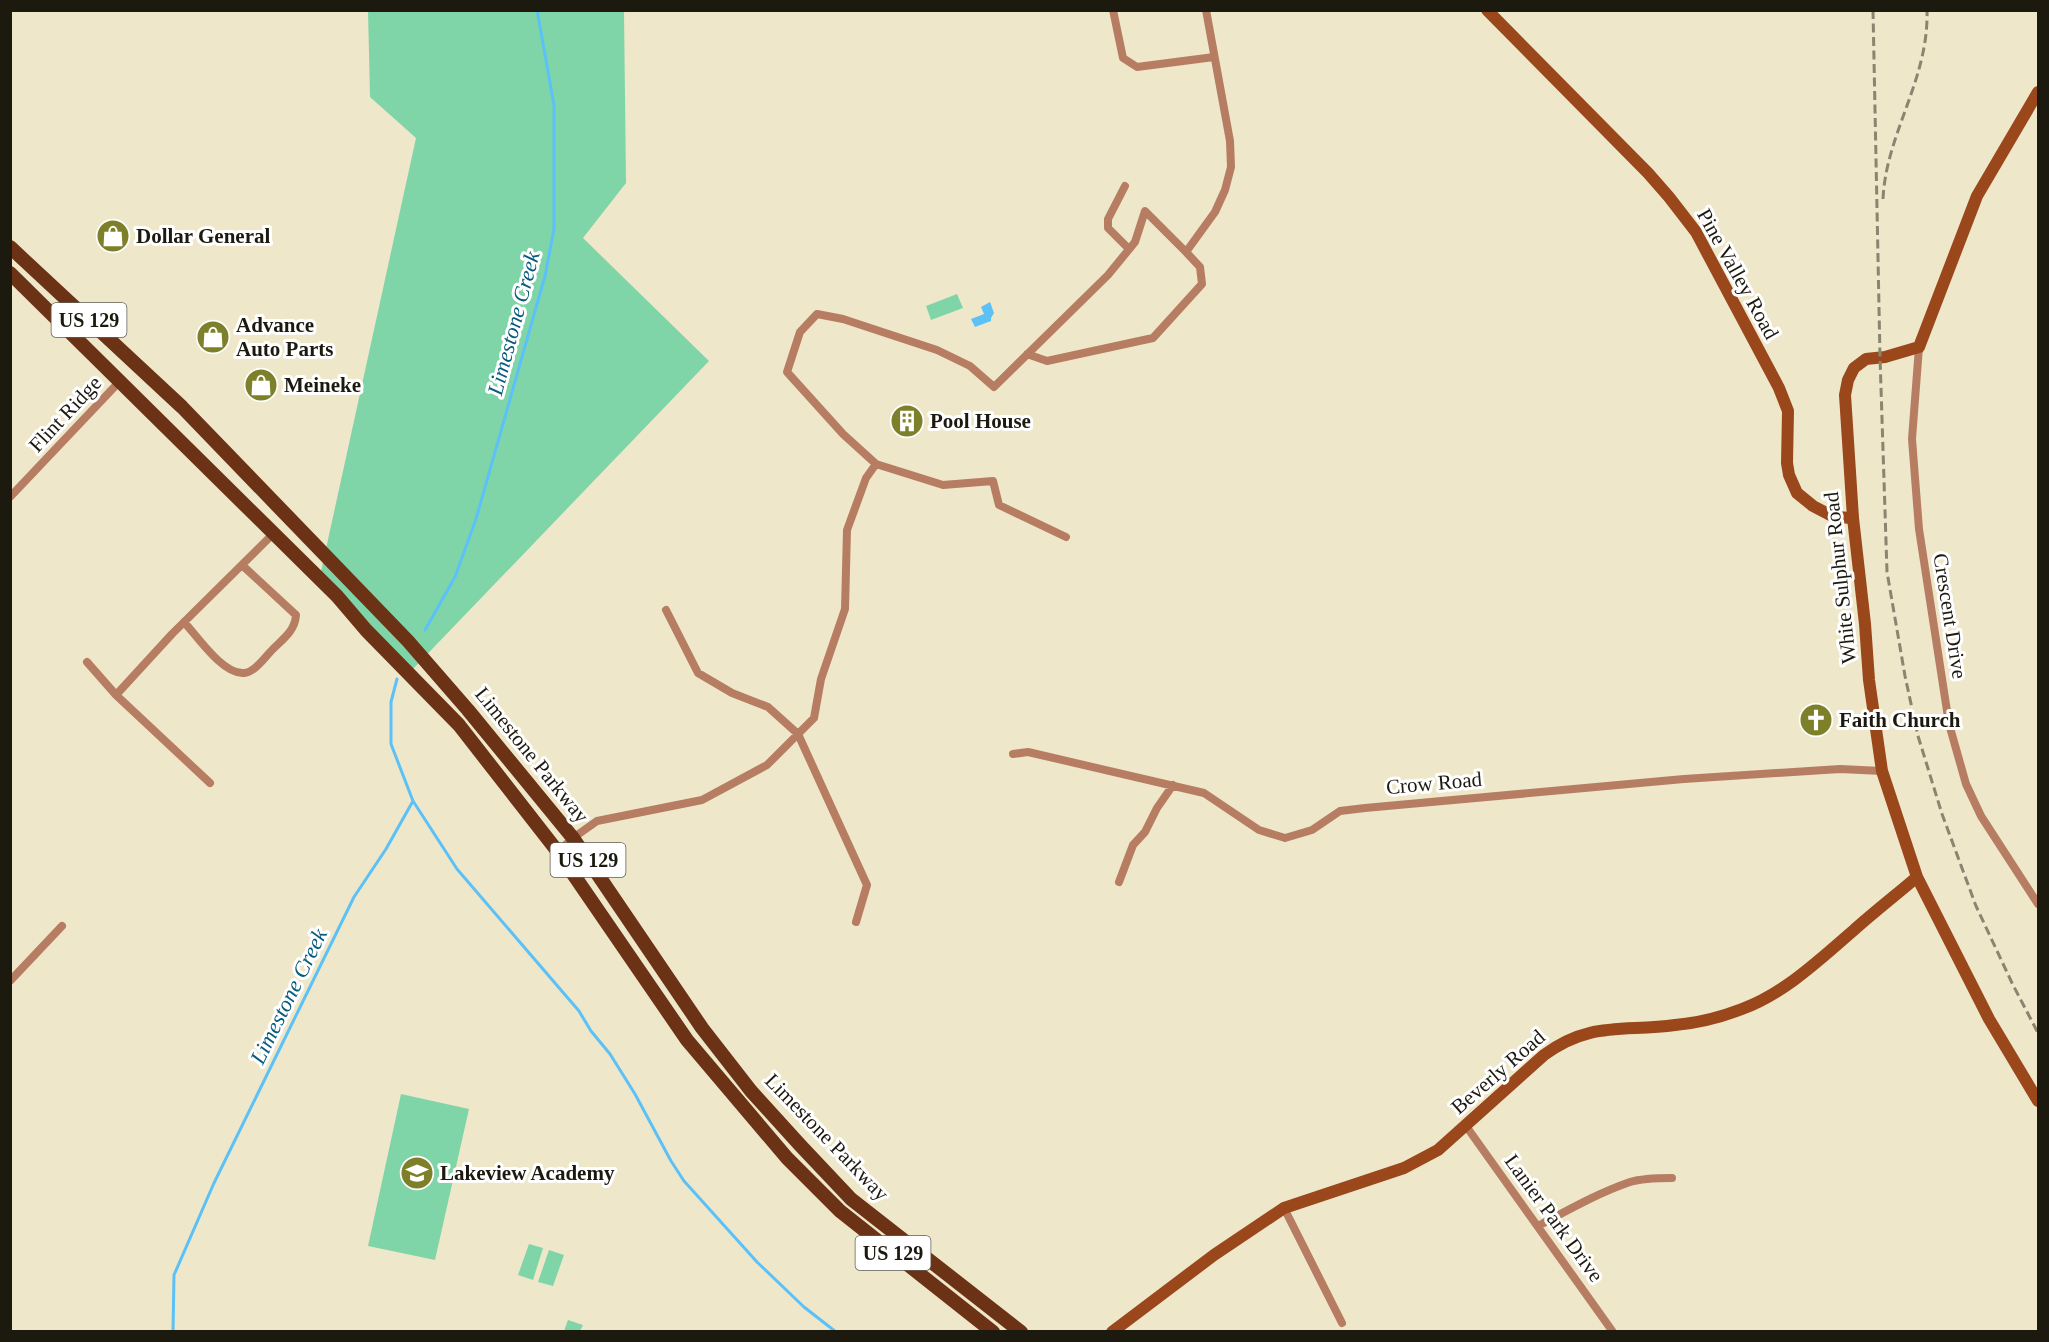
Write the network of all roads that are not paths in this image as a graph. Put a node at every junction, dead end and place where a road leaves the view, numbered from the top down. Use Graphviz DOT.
graph roads {
  1 [pos="1113,10"];
  2 [pos="1206,10"];
  3 [pos="1487,10"];
  4 [pos="1214,57"];
  5 [pos="2038,92"];
  6 [pos="1125,186"];
  7 [pos="10,246"];
  8 [pos="1129,249"];
  9 [pos="1186,252"];
  10 [pos="10,273"];
  11 [pos="1919,347"];
  12 [pos="1027,354"];
  13 [pos="120,381"];
  14 [pos="876,464"];
  15 [pos="10,497"];
  16 [pos="290,517"];
  17 [pos="1853,518"];
  18 [pos="274,533"];
  19 [pos="1066,537"];
  20 [pos="242,565"];
  21 [pos="666,610"];
  22 [pos="184,622"];
  23 [pos="87,662"];
  24 [pos="116,695"];
  25 [pos="798,734"];
  26 [pos="1013,754"];
  27 [pos="1882,771"];
  28 [pos="210,783"];
  29 [pos="1173,785"];
  30 [pos="573,838"];
  31 [pos="558,852"];
  32 [pos="1917,877"];
  33 [pos="1119,882"];
  34 [pos="2038,904"];
  35 [pos="856,922"];
  36 [pos="62,926"];
  37 [pos="10,981"];
  38 [pos="2038,1101"];
  39 [pos="1466,1126"];
  40 [pos="1672,1178"];
  41 [pos="1284,1208"];
  42 [pos="1538,1226"];
  43 [pos="1342,1323"];
  44 [pos="993,1332"];
  45 [pos="1021,1332"];
  46 [pos="1112,1332"];
  47 [pos="1612,1332"];
  1 -- 4 [label="street"];
  2 -- 4 [label="street"];
  3 -- 17 [label="street, Pine Valley Road"];
  4 -- 9 [label="street"];
  5 -- 11 [label="street"];
  6 -- 8 [label="street"];
  7 -- 16 [label="main road, Limestone Parkway / US 129"];
  8 -- 9 [label="street"];
  8 -- 12 [label="street"];
  9 -- 12 [label="street"];
  10 -- 13 [label="main road, Limestone Parkway / US 129"];
  11 -- 17 [label="street, White Sulphur Road"];
  11 -- 34 [label="street, Crescent Drive"];
  12 -- 14 [label="street"];
  13 -- 15 [label="street, Flint Ridge"];
  13 -- 18 [label="main road, Limestone Parkway / US 129"];
  14 -- 19 [label="street"];
  14 -- 25 [label="street"];
  16 -- 18 [label="main road"];
  16 -- 30 [label="main road, Limestone Parkway / US 129"];
  17 -- 27 [label="street, White Sulphur Road"];
  18 -- 20 [label="street"];
  18 -- 31 [label="main road, Limestone Parkway / US 129"];
  20 -- 22 [label="street"];
  20 -- 22 [label="street"];
  21 -- 25 [label="street"];
  22 -- 24 [label="street"];
  23 -- 24 [label="street"];
  24 -- 28 [label="street"];
  25 -- 30 [label="street"];
  25 -- 35 [label="street"];
  26 -- 29 [label="street, Crow Road"];
  27 -- 29 [label="street, Crow Road"];
  27 -- 32 [label="street, White Sulphur Road"];
  29 -- 33 [label="street"];
  30 -- 31 [label="street"];
  30 -- 45 [label="main road, Limestone Parkway / US 129"];
  31 -- 44 [label="main road, Limestone Parkway / US 129"];
  32 -- 38 [label="street, White Sulphur Road"];
  32 -- 39 [label="street, Beverly Road"];
  36 -- 37 [label="street"];
  39 -- 41 [label="street, Beverly Road"];
  39 -- 42 [label="street, Lanier Park Drive"];
  40 -- 42 [label="street"];
  41 -- 43 [label="street"];
  41 -- 46 [label="street, Beverly Road"];
  42 -- 47 [label="street, Lanier Park Drive"];
}
